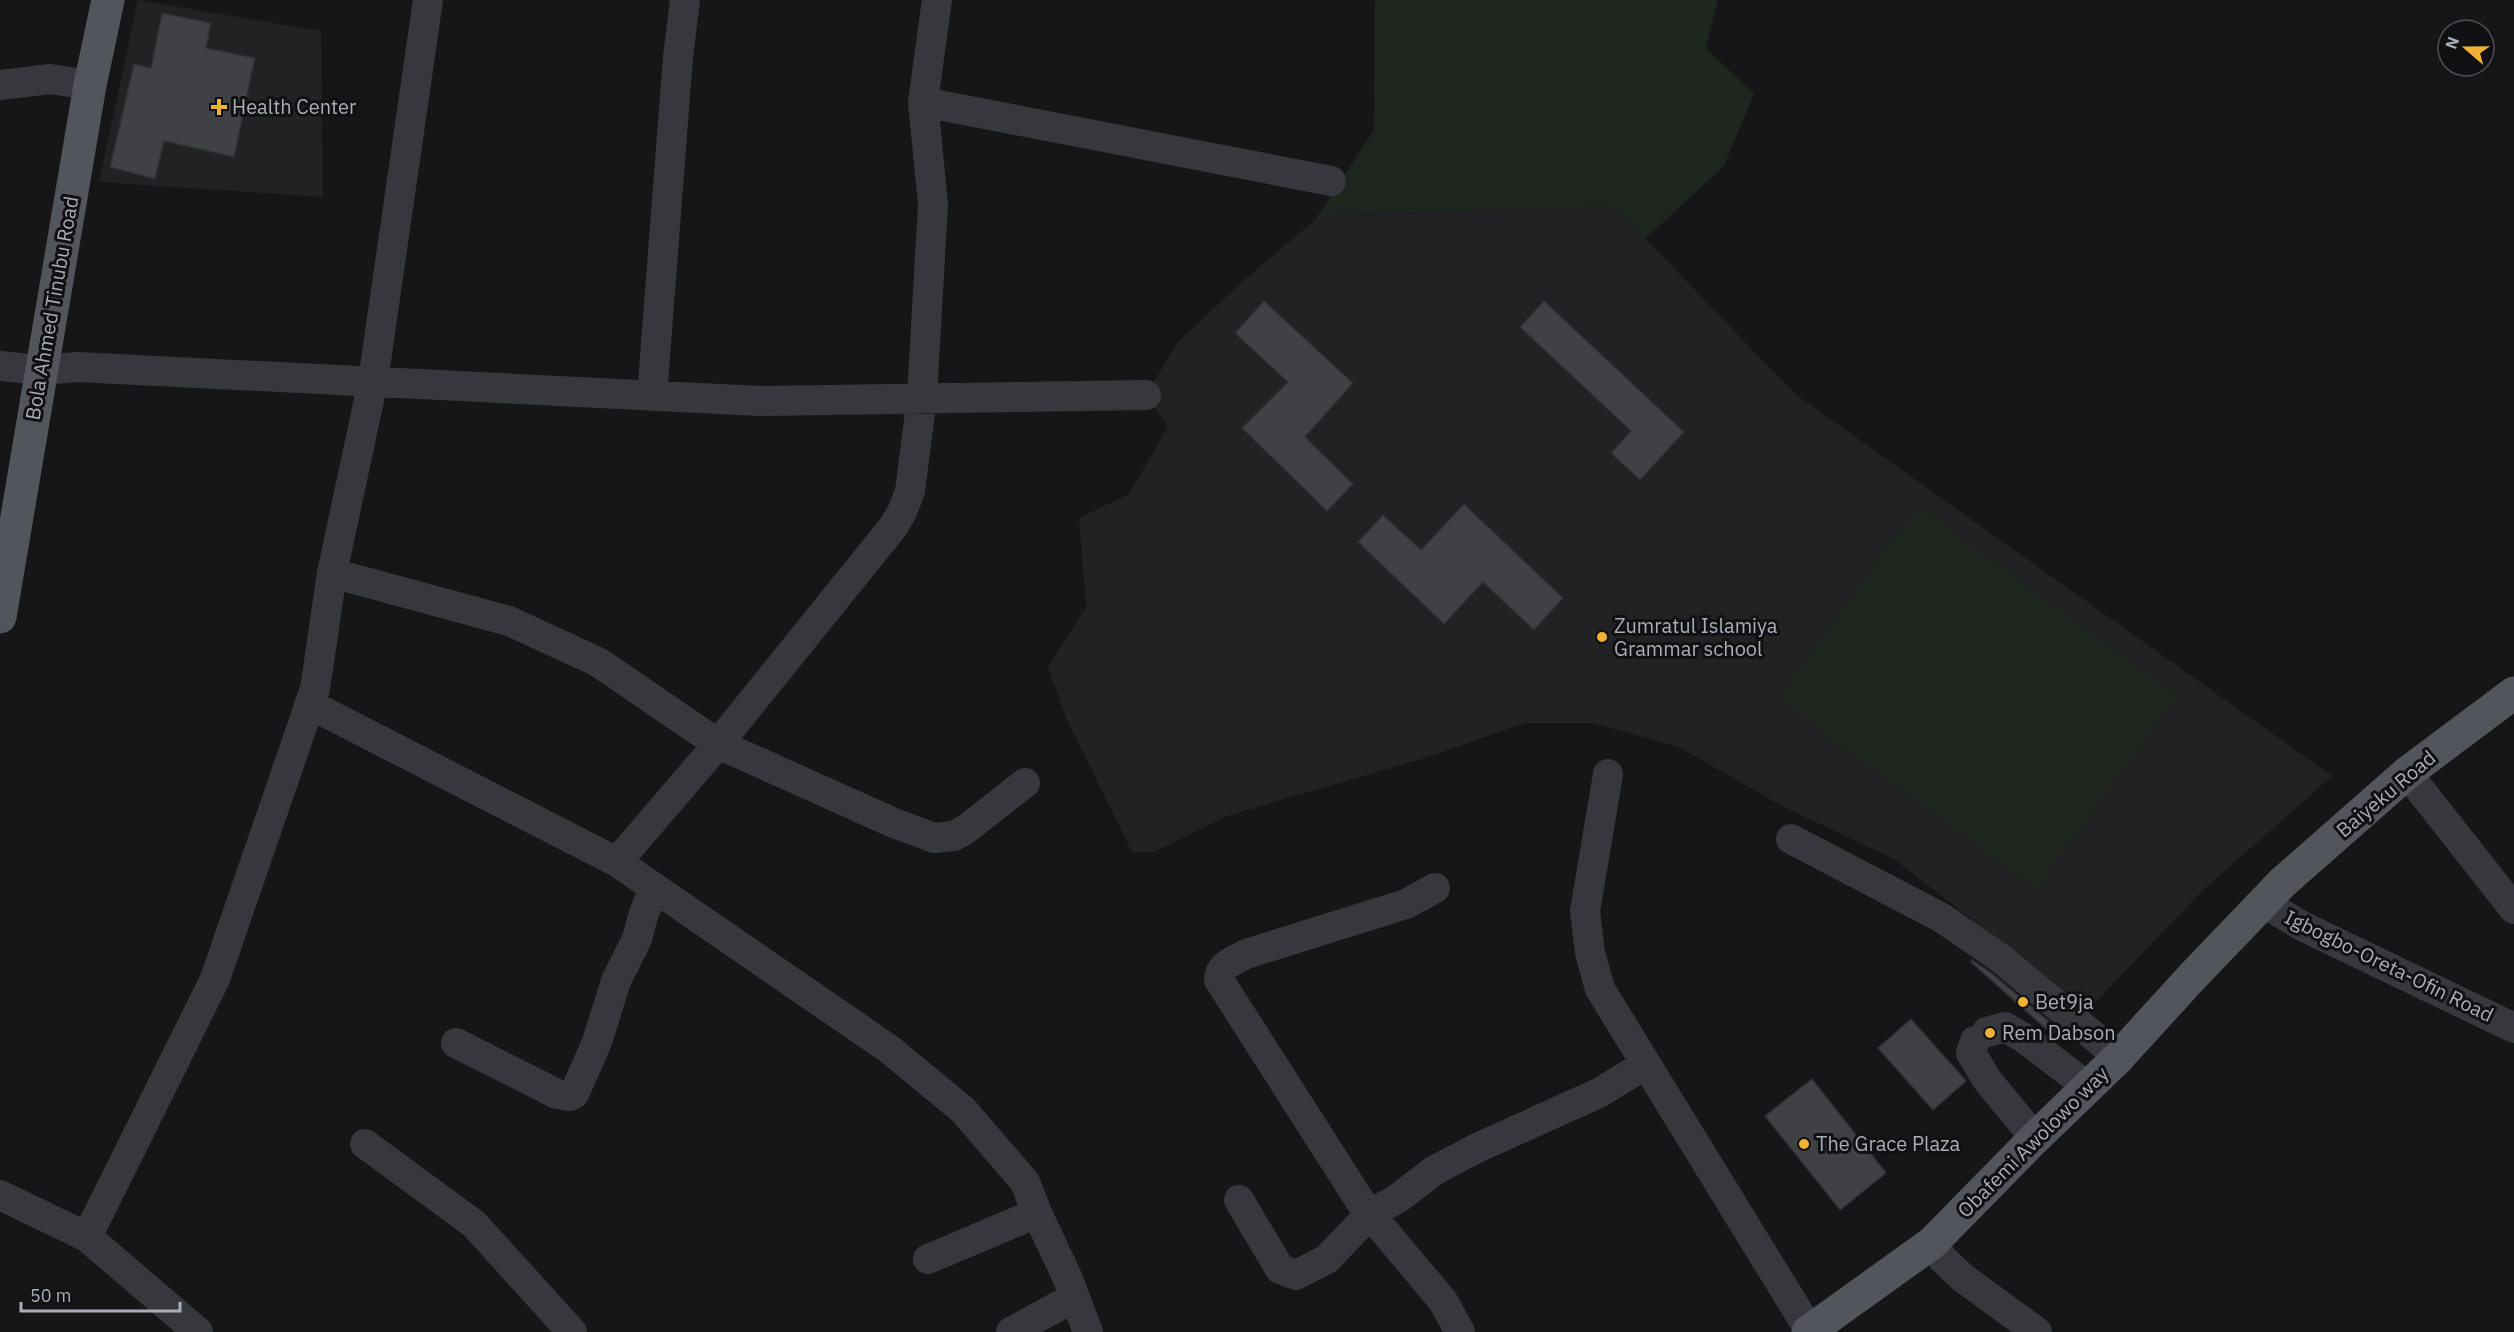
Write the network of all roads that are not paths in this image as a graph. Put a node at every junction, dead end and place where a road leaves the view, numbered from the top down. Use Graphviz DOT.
graph roads {
  1 [pos="108,0"];
  2 [pos="428,0"];
  3 [pos="685,0"];
  4 [pos="937,0"];
  5 [pos="0,84"];
  6 [pos="90,85"];
  7 [pos="923,102"];
  8 [pos="1331,181"];
  9 [pos="0,366"];
  10 [pos="41,370"];
  11 [pos="373,381"];
  12 [pos="1146,395"];
  13 [pos="652,396"];
  14 [pos="922,397"];
  15 [pos="332,573"];
  16 [pos="0,617"];
  17 [pos="2514,693"];
  18 [pos="309,704"];
  19 [pos="718,744"];
  20 [pos="2407,773"];
  21 [pos="1608,774"];
  22 [pos="1025,783"];
  23 [pos="1791,839"];
  24 [pos="617,862"];
  25 [pos="654,888"];
  26 [pos="1435,888"];
  27 [pos="2264,903"];
  28 [pos="2514,909"];
  29 [pos="2514,1028"];
  30 [pos="456,1043"];
  31 [pos="2119,1057"];
  32 [pos="1646,1064"];
  33 [pos="2088,1087"];
  34 [pos="2035,1137"];
  35 [pos="366,1144"];
  36 [pos="0,1195"];
  37 [pos="1239,1200"];
  38 [pos="1036,1213"];
  39 [pos="1370,1214"];
  40 [pos="87,1237"];
  41 [pos="1932,1243"];
  42 [pos="928,1259"];
  43 [pos="1075,1297"];
  44 [pos="1809,1331"];
  45 [pos="198,1332"];
  46 [pos="572,1332"];
  47 [pos="1011,1332"];
  48 [pos="1088,1332"];
  49 [pos="1460,1332"];
  50 [pos="2037,1332"];
  1 -- 6 [label="main road, Bola Ahmed Tinubu Road"];
  2 -- 11 [label="street"];
  3 -- 13 [label="street"];
  4 -- 7 [label="street"];
  5 -- 6 [label="street"];
  6 -- 10 [label="main road, Bola Ahmed Tinubu Road"];
  7 -- 8 [label="street"];
  7 -- 14 [label="street"];
  9 -- 10 [label="street"];
  10 -- 11 [label="street"];
  10 -- 16 [label="main road, Bola Ahmed Tinubu Road"];
  11 -- 13 [label="street"];
  11 -- 15 [label="street"];
  12 -- 14 [label="street"];
  13 -- 14 [label="street"];
  14 -- 19 [label="street"];
  15 -- 18 [label="street"];
  15 -- 19 [label="street"];
  17 -- 20 [label="main road, Baiyeku Road"];
  18 -- 24 [label="street"];
  18 -- 40 [label="street"];
  19 -- 22 [label="street"];
  19 -- 24 [label="street"];
  20 -- 27 [label="main road, Baiyeku Road"];
  20 -- 28 [label="street"];
  21 -- 32 [label="street"];
  23 -- 31 [label="street"];
  24 -- 25 [label="street"];
  25 -- 30 [label="street"];
  25 -- 38 [label="street"];
  26 -- 39 [label="street"];
  27 -- 29 [label="street, Igbogbo-Oreta-Ofin Road"];
  27 -- 31 [label="main road, Obafemi Awolowo way"];
  31 -- 33 [label="main road, Obafemi Awolowo way"];
  32 -- 39 [label="street"];
  32 -- 44 [label="street"];
  33 -- 34 [label="main road, Obafemi Awolowo way"];
  33 -- 34 [label="street"];
  34 -- 41 [label="main road, Obafemi Awolowo way"];
  35 -- 46 [label="street"];
  36 -- 40 [label="street"];
  37 -- 39 [label="street"];
  38 -- 42 [label="street"];
  38 -- 43 [label="street"];
  39 -- 49 [label="street"];
  40 -- 45 [label="street"];
  41 -- 44 [label="main road, Obafemi Awolowo way"];
  41 -- 50 [label="street"];
  43 -- 47 [label="street"];
  43 -- 48 [label="street"];
}
